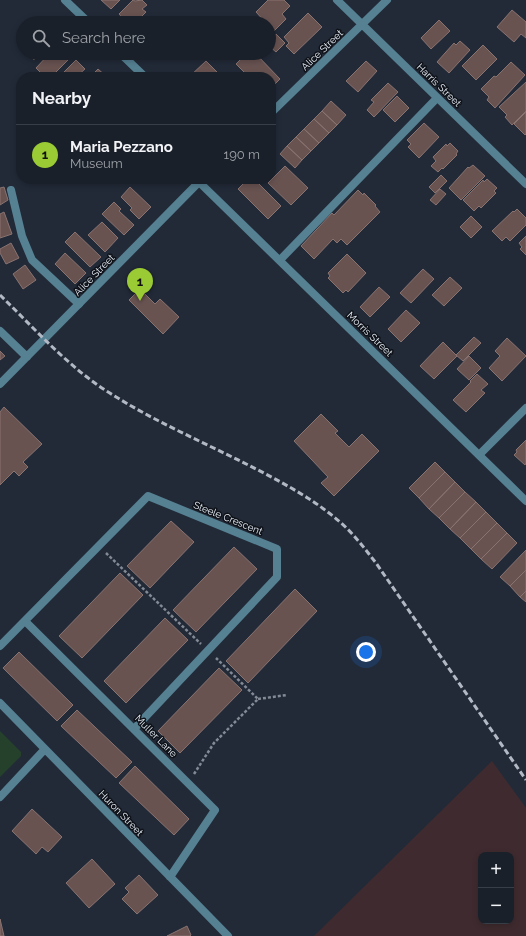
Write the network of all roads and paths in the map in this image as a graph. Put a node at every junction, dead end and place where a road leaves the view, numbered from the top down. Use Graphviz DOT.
graph roads {
  1 [pos="65,0"];
  2 [pos="337,0"];
  3 [pos="387,0"];
  4 [pos="82,16"];
  5 [pos="363,25"];
  6 [pos="127,60"];
  7 [pos="140,72"];
  8 [pos="437,98"];
  9 [pos="276,108"];
  10 [pos="197,184"];
  11 [pos="205,184"];
  12 [pos="526,184"];
  13 [pos="11,190"];
  14 [pos="280,260"];
  15 [pos="79,304"];
  16 [pos="0,331"];
  17 [pos="27,357"];
  18 [pos="0,384"];
  19 [pos="526,408"];
  20 [pos="479,455"];
  21 [pos="526,501"];
  22 [pos="24,621"];
  23 [pos="0,646"];
  24 [pos="287,695"];
  25 [pos="258,699"];
  26 [pos="0,703"];
  27 [pos="134,729"];
  28 [pos="44,749"];
  29 [pos="0,797"];
  30 [pos="170,877"];
  31 [pos="228,936"];
  1 -- 4 [label="street"];
  2 -- 5 [label="street, Harris Street"];
  3 -- 5 [label="street, Alice Street"];
  5 -- 8 [label="street, Harris Street"];
  5 -- 9 [label="street, Alice Street"];
  6 -- 7 [label="street"];
  8 -- 12 [label="street, Harris Street"];
  8 -- 14 [label="street"];
  10 -- 15 [label="street, Alice Street"];
  11 -- 14 [label="street, Morris Street"];
  13 -- 15 [label="street"];
  14 -- 20 [label="street, Morris Street"];
  15 -- 17 [label="street, Alice Street"];
  16 -- 17 [label="street"];
  17 -- 18 [label="street, Alice Street"];
  19 -- 20 [label="street"];
  20 -- 21 [label="street, Morris Street"];
  22 -- 23 [label="street, Steele Crescent"];
  22 -- 27 [label="street, Muller Lane"];
  22 -- 27 [label="street, Steele Crescent"];
  24 -- 25 [label="path"];
  26 -- 28 [label="street, Huron Street"];
  27 -- 30 [label="street, Muller Lane"];
  28 -- 29 [label="street"];
  28 -- 30 [label="street, Huron Street"];
  30 -- 31 [label="street, Huron Street"];
}
